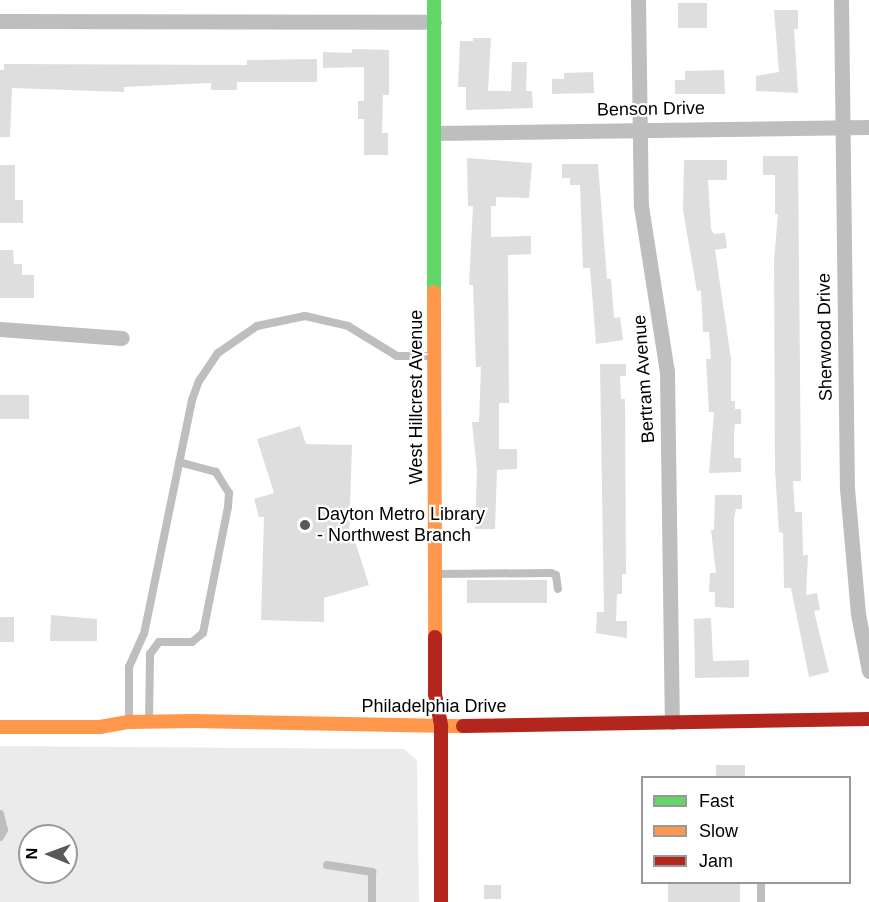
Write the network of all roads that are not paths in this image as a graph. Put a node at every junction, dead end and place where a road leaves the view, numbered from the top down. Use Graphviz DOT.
graph roads {
  1 [pos="434,0"];
  2 [pos="638,0"];
  3 [pos="841,0"];
  4 [pos="0,21"];
  5 [pos="434,22"];
  6 [pos="843,126"];
  7 [pos="869,126"];
  8 [pos="639,129"];
  9 [pos="434,133"];
  10 [pos="0,329"];
  11 [pos="122,338"];
  12 [pos="434,356"];
  13 [pos="179,462"];
  14 [pos="435,574"];
  15 [pos="558,589"];
  16 [pos="139,645"];
  17 [pos="152,651"];
  18 [pos="869,671"];
  19 [pos="869,719"];
  20 [pos="129,722"];
  21 [pos="149,722"];
  22 [pos="672,722"];
  23 [pos="441,726"];
  24 [pos="0,727"];
  25 [pos="0,814"];
  26 [pos="0,837"];
  27 [pos="327,865"];
  28 [pos="761,884"];
  29 [pos="372,902"];
  30 [pos="441,902"];
  31 [pos="761,902"];
  1 -- 5 [label="street, West Hillcrest Avenue"];
  2 -- 8 [label="street, Bertram Avenue"];
  3 -- 6 [label="street, Sherwood Drive"];
  4 -- 5 [label="street"];
  5 -- 9 [label="street, West Hillcrest Avenue"];
  6 -- 7 [label="street, Benson Drive"];
  6 -- 8 [label="street, Benson Drive"];
  6 -- 18 [label="street, Sherwood Drive"];
  8 -- 9 [label="street, Benson Drive"];
  8 -- 22 [label="street, Bertram Avenue"];
  9 -- 12 [label="street, West Hillcrest Avenue"];
  10 -- 11 [label="street"];
  12 -- 13 [label="lane"];
  12 -- 14 [label="street, West Hillcrest Avenue"];
  13 -- 16 [label="lane"];
  13 -- 17 [label="lane"];
  14 -- 15 [label="lane"];
  14 -- 23 [label="street, West Hillcrest Avenue"];
  16 -- 17 [label="lane"];
  16 -- 20 [label="lane"];
  17 -- 21 [label="lane"];
  19 -- 22 [label="street, Philadelphia Drive"];
  20 -- 21 [label="street, Philadelphia Drive"];
  20 -- 24 [label="street, Philadelphia Drive"];
  21 -- 23 [label="street, Philadelphia Drive"];
  22 -- 23 [label="street, Philadelphia Drive"];
  23 -- 30 [label="street, West Hillcrest Avenue"];
  25 -- 26 [label="lane"];
  27 -- 29 [label="lane"];
  28 -- 31 [label="lane"];
}
